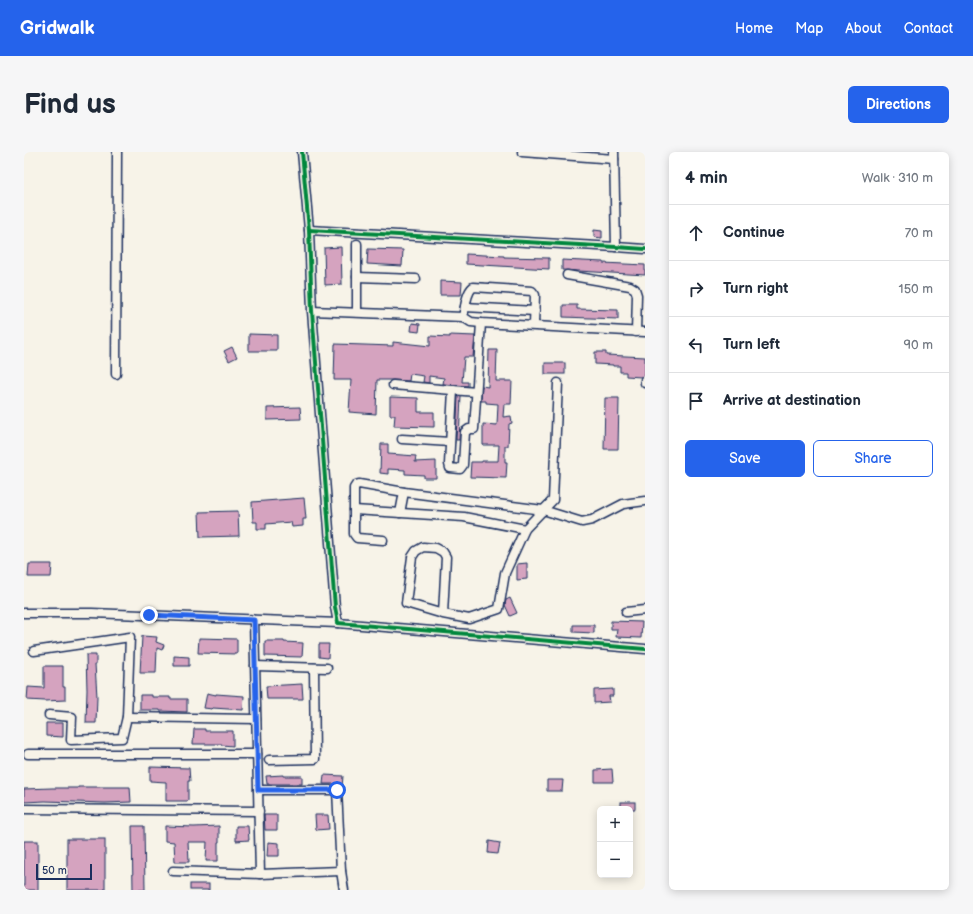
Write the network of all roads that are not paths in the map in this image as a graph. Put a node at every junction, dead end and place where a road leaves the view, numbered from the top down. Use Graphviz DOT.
graph roads {
  1 [pos="117,152"];
  2 [pos="302,152"];
  3 [pos="522,152"];
  4 [pos="614,156"];
  5 [pos="309,230"];
  6 [pos="357,244"];
  7 [pos="616,247"];
  8 [pos="645,249"];
  9 [pos="567,275"];
  10 [pos="357,277"];
  11 [pos="416,279"];
  12 [pos="465,307"];
  13 [pos="312,311"];
  14 [pos="535,311"];
  15 [pos="357,312"];
  16 [pos="463,317"];
  17 [pos="481,323"];
  18 [pos="534,325"];
  19 [pos="636,332"];
  20 [pos="645,332"];
  21 [pos="116,374"];
  22 [pos="558,383"];
  23 [pos="393,385"];
  24 [pos="453,390"];
  25 [pos="476,392"];
  26 [pos="402,439"];
  27 [pos="450,442"];
  28 [pos="404,492"];
  29 [pos="645,501"];
  30 [pos="354,510"];
  31 [pos="543,510"];
  32 [pos="400,513"];
  33 [pos="525,529"];
  34 [pos="383,540"];
  35 [pos="645,610"];
  36 [pos="626,612"];
  37 [pos="24,613"];
  38 [pos="443,614"];
  39 [pos="254,620"];
  40 [pos="338,623"];
  41 [pos="645,650"];
  42 [pos="34,651"];
  43 [pos="255,666"];
  44 [pos="314,668"];
  45 [pos="327,668"];
  46 [pos="49,714"];
  47 [pos="127,717"];
  48 [pos="256,719"];
  49 [pos="28,754"];
  50 [pos="257,754"];
  51 [pos="269,760"];
  52 [pos="258,790"];
  53 [pos="24,809"];
  54 [pos="259,811"];
  55 [pos="173,871"];
  56 [pos="341,871"];
  57 [pos="260,874"];
  58 [pos="344,890"];
  1 -- 21 [label="street"];
  2 -- 5 [label="street"];
  3 -- 4 [label="street"];
  4 -- 7 [label="street"];
  5 -- 7 [label="street"];
  5 -- 13 [label="street"];
  6 -- 10 [label="street"];
  7 -- 8 [label="street"];
  9 -- 19 [label="street"];
  10 -- 11 [label="street"];
  10 -- 15 [label="street"];
  12 -- 14 [label="street"];
  12 -- 14 [label="street"];
  12 -- 16 [label="street"];
  13 -- 15 [label="street"];
  13 -- 40 [label="street"];
  14 -- 18 [label="street"];
  15 -- 16 [label="street"];
  16 -- 17 [label="street"];
  17 -- 18 [label="street"];
  17 -- 25 [label="street"];
  18 -- 19 [label="street"];
  19 -- 20 [label="street"];
  22 -- 31 [label="street"];
  23 -- 24 [label="street"];
  24 -- 25 [label="street"];
  24 -- 27 [label="street"];
  25 -- 27 [label="street"];
  26 -- 27 [label="street"];
  28 -- 30 [label="street"];
  28 -- 31 [label="street"];
  28 -- 32 [label="street"];
  29 -- 31 [label="street"];
  30 -- 32 [label="street"];
  30 -- 34 [label="street"];
  31 -- 33 [label="street"];
  32 -- 33 [label="street"];
  33 -- 38 [label="street"];
  35 -- 36 [label="street"];
  37 -- 39 [label="street"];
  38 -- 38 [label="street"];
  39 -- 40 [label="street"];
  39 -- 43 [label="street"];
  40 -- 41 [label="street"];
  42 -- 47 [label="street"];
  43 -- 44 [label="street"];
  43 -- 48 [label="street"];
  44 -- 45 [label="street"];
  44 -- 51 [label="street"];
  46 -- 47 [label="street"];
  47 -- 48 [label="street"];
  48 -- 50 [label="street"];
  49 -- 50 [label="street"];
  50 -- 52 [label="street"];
  52 -- 54 [label="street"];
  52 -- 56 [label="street"];
  53 -- 54 [label="street"];
  54 -- 57 [label="street"];
  55 -- 57 [label="street"];
  56 -- 57 [label="street"];
  56 -- 58 [label="street"];
}
